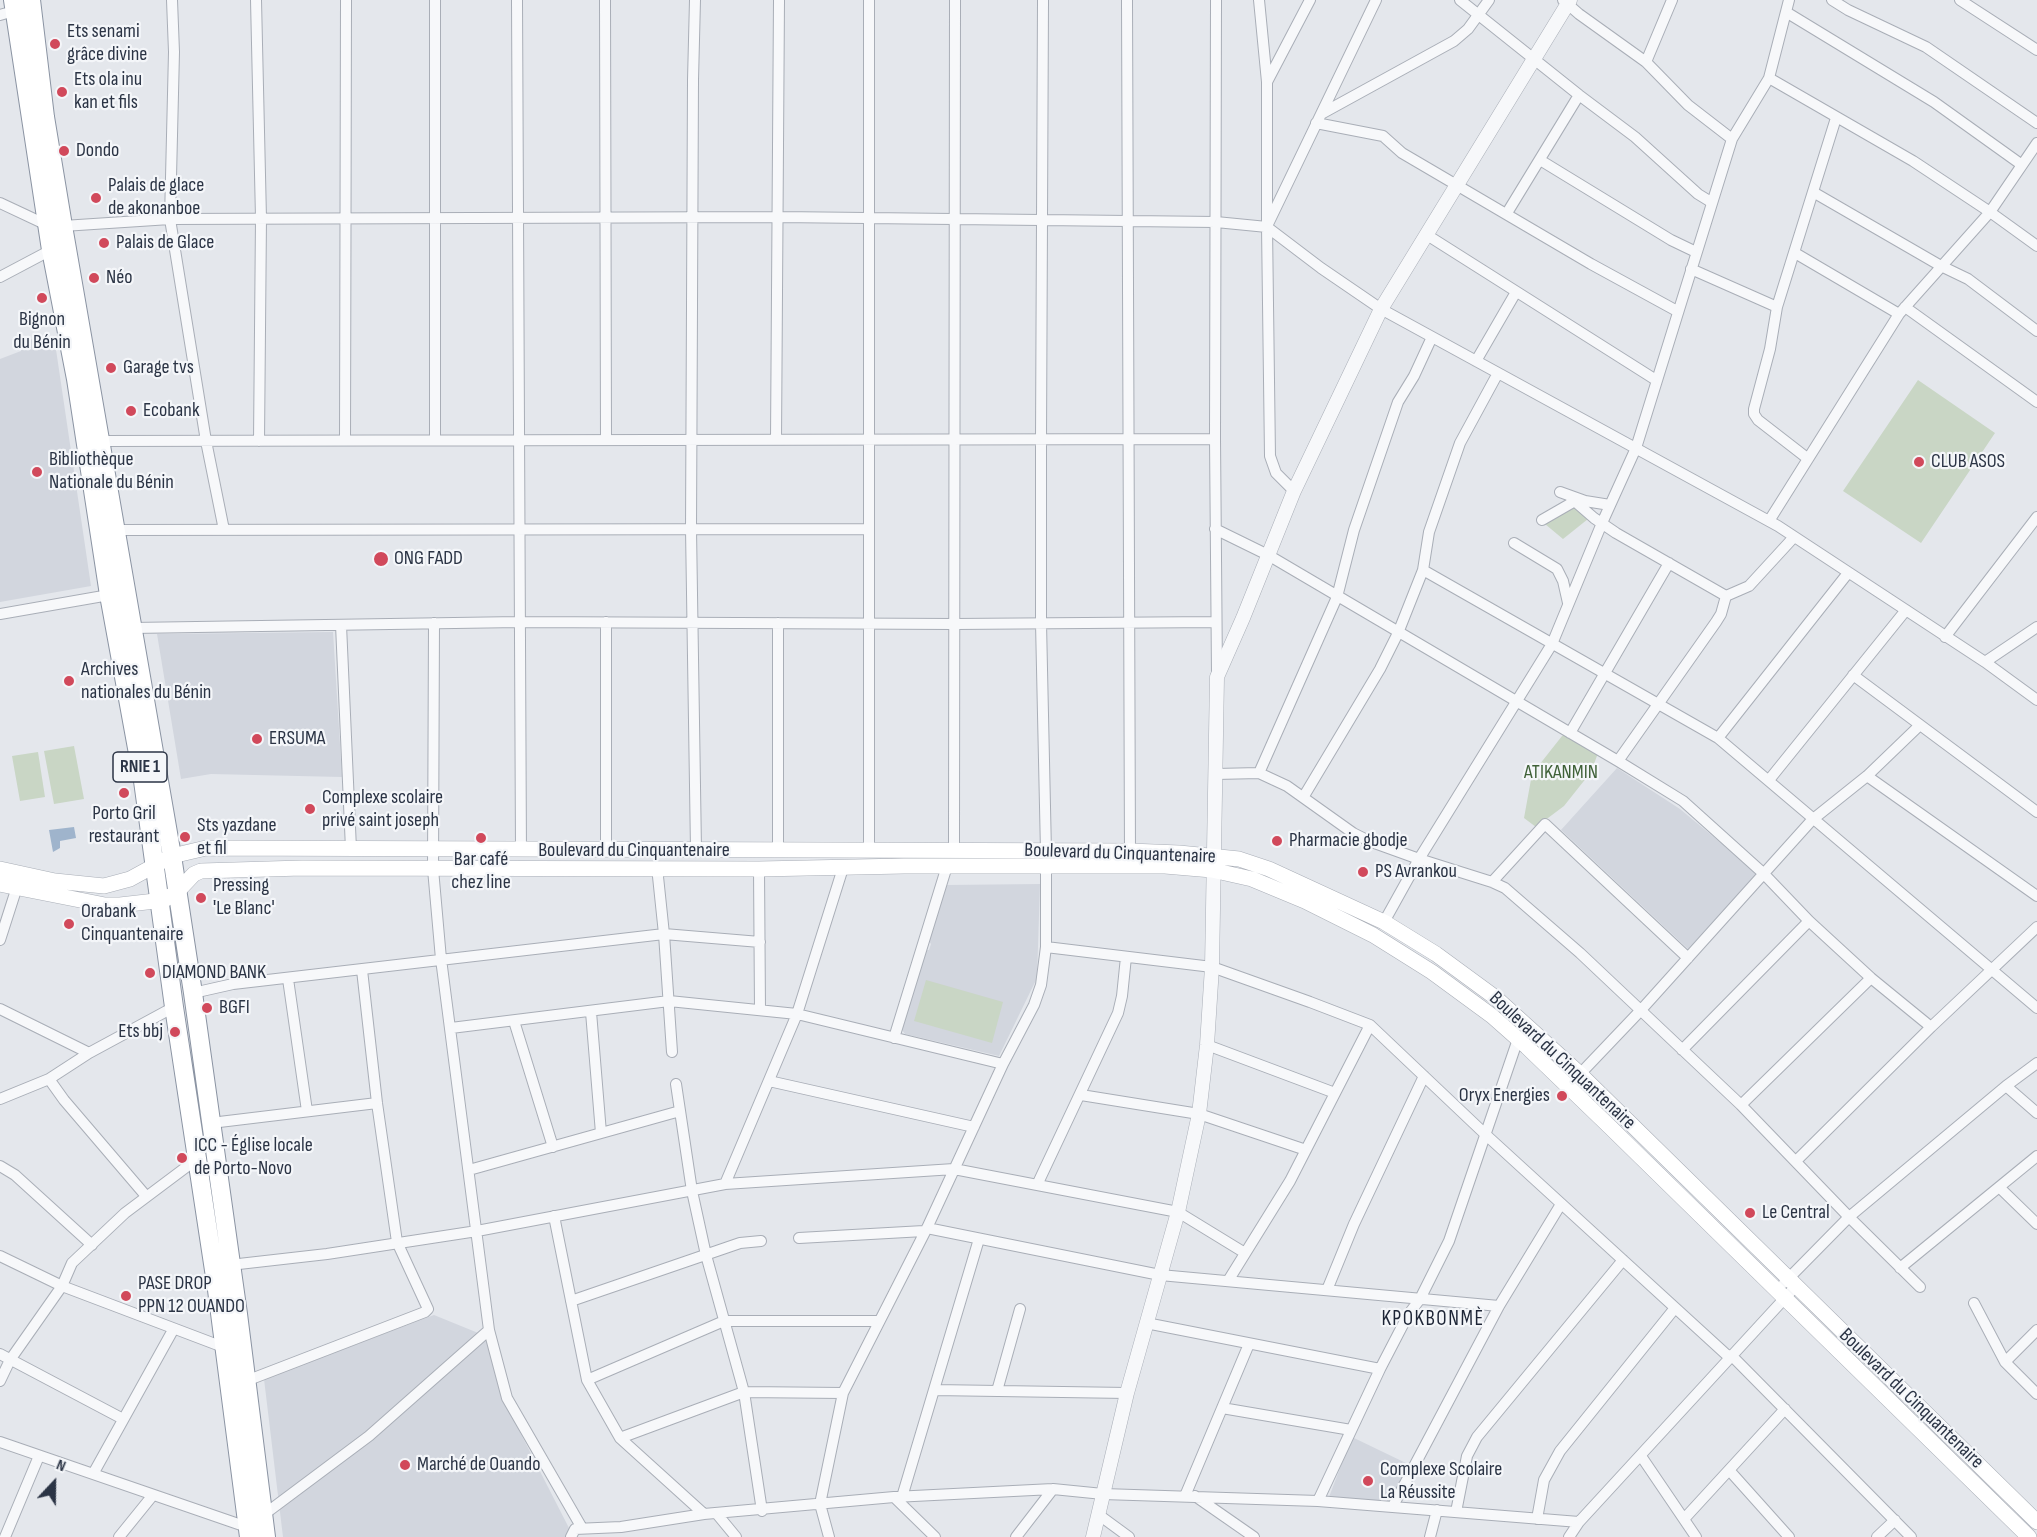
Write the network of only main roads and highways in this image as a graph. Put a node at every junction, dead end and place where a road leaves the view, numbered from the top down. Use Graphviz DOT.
graph roads {
  1 [pos="31,0"];
  2 [pos="9,9"];
  3 [pos="55,226"];
  4 [pos="172,856"];
  5 [pos="1046,859"];
  6 [pos="1212,863"];
  7 [pos="154,866"];
  8 [pos="0,869"];
  9 [pos="0,884"];
  10 [pos="177,892"];
  11 [pos="160,900"];
  12 [pos="1787,1288"];
  13 [pos="2037,1521"];
  14 [pos="253,1526"];
  15 [pos="266,1537"];
  16 [pos="2029,1537"];
  1 -- 3 [label="highway, RNIE 1"];
  2 -- 3 [label="highway, RNIE 1"];
  3 -- 4 [label="highway, RNIE 1"];
  3 -- 7 [label="highway, RNIE 1"];
  4 -- 5 [label="main road, Boulevard du Cinquantenaire"];
  4 -- 7 [label="main road, Boulevard du Cinquantenaire"];
  4 -- 10 [label="highway, RNIE 1"];
  5 -- 6 [label="main road, Boulevard du Cinquantenaire"];
  5 -- 6 [label="main road, Boulevard du Cinquantenaire"];
  5 -- 10 [label="main road, Boulevard du Cinquantenaire"];
  6 -- 12 [label="main road, Boulevard du Cinquantenaire"];
  6 -- 12 [label="main road, Boulevard du Cinquantenaire"];
  7 -- 8 [label="main road, Boulevard du Cinquantenaire"];
  7 -- 11 [label="highway, RNIE 1"];
  9 -- 11 [label="main road, Boulevard du Cinquantenaire"];
  10 -- 11 [label="main road, Boulevard du Cinquantenaire"];
  10 -- 14 [label="highway, RNIE 1"];
  11 -- 14 [label="highway, RNIE 1"];
  12 -- 13 [label="main road, Boulevard du Cinquantenaire"];
  12 -- 16 [label="main road, Boulevard du Cinquantenaire"];
  14 -- 15 [label="highway, RNIE 1"];
}
